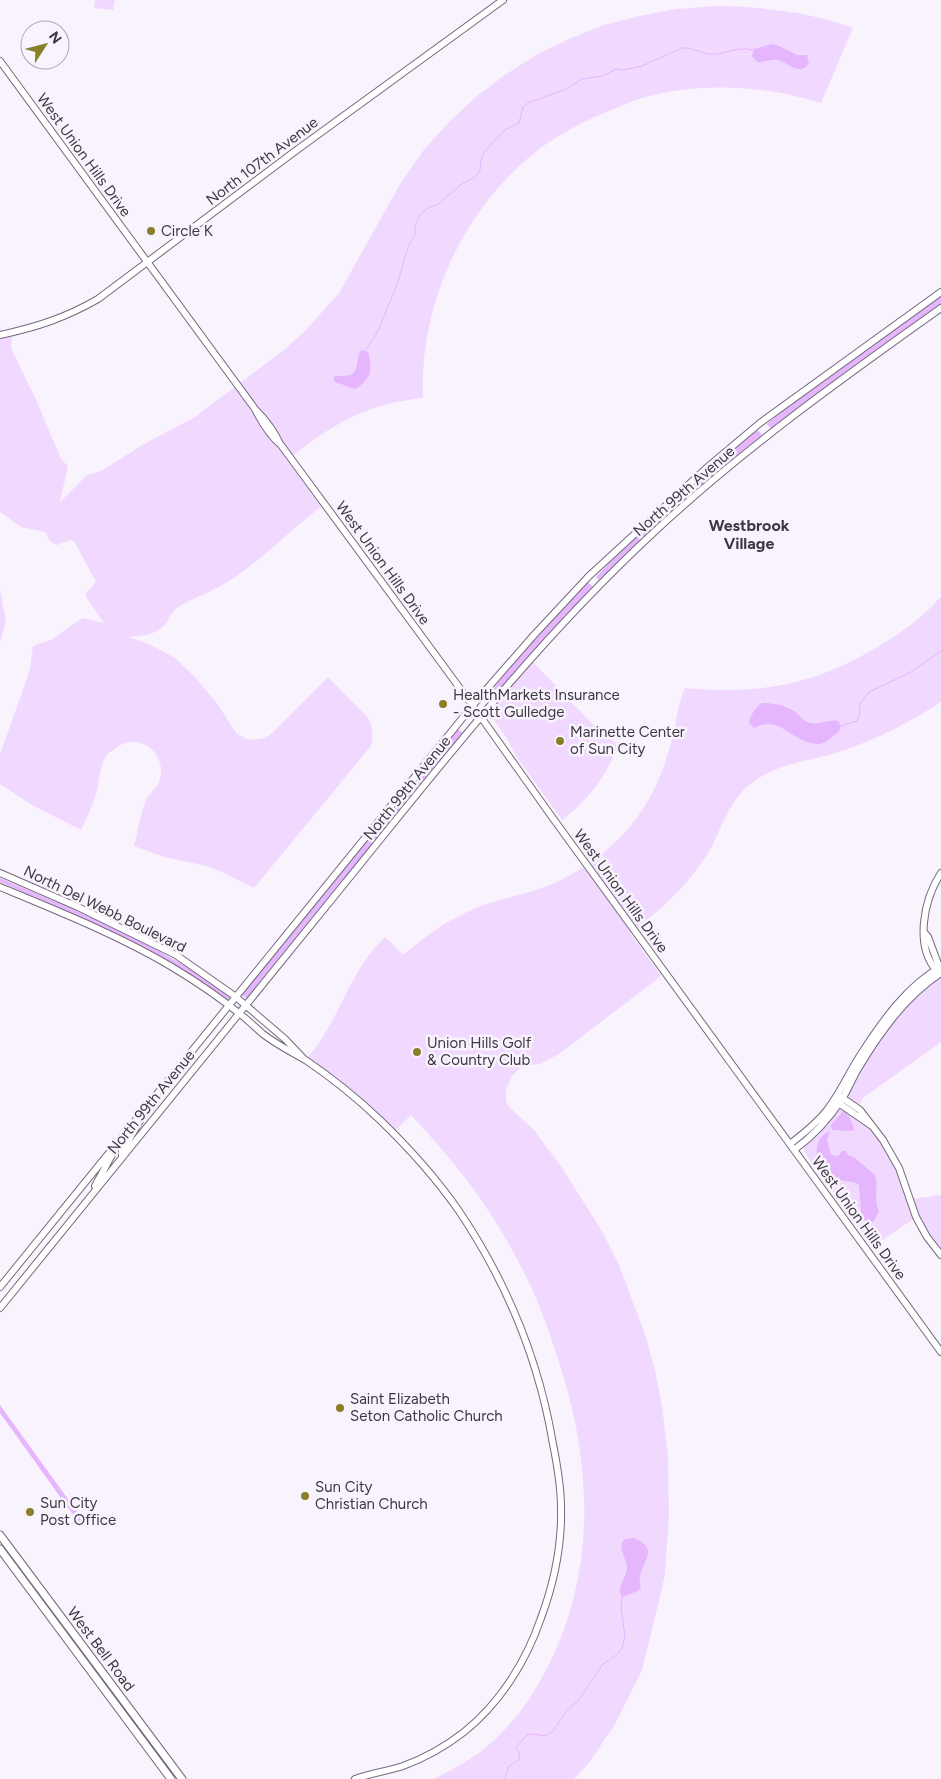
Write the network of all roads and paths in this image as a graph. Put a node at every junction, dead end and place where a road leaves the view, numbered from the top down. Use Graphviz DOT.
graph roads {
  1 [pos="502,0"];
  2 [pos="0,61"];
  3 [pos="148,263"];
  4 [pos="941,292"];
  5 [pos="941,308"];
  6 [pos="0,335"];
  7 [pos="474,706"];
  8 [pos="481,716"];
  9 [pos="0,873"];
  10 [pos="941,873"];
  11 [pos="0,887"];
  12 [pos="940,970"];
  13 [pos="236,997"];
  14 [pos="246,1005"];
  15 [pos="229,1006"];
  16 [pos="239,1014"];
  17 [pos="305,1060"];
  18 [pos="838,1099"];
  19 [pos="149,1105"];
  20 [pos="792,1147"];
  21 [pos="112,1150"];
  22 [pos="122,1158"];
  23 [pos="87,1200"];
  24 [pos="941,1255"];
  25 [pos="0,1287"];
  26 [pos="0,1308"];
  27 [pos="941,1352"];
  28 [pos="0,1535"];
  29 [pos="0,1549"];
  30 [pos="171,1779"];
  31 [pos="182,1779"];
  32 [pos="355,1779"];
  1 -- 3 [label="main road, North 107th Avenue"];
  2 -- 3 [label="main road, West Union Hills Drive"];
  3 -- 6 [label="main road, North 107th Avenue"];
  3 -- 7 [label="main road, West Union Hills Drive"];
  4 -- 7 [label="main road, North 99th Avenue"];
  5 -- 8 [label="main road, North 99th Avenue"];
  7 -- 8 [label="main road, West Union Hills Drive"];
  7 -- 13 [label="main road, North 99th Avenue"];
  8 -- 14 [label="main road, North 99th Avenue"];
  8 -- 20 [label="main road, West Union Hills Drive"];
  9 -- 13 [label="main road, North Del Webb Boulevard"];
  10 -- 12 [label="main road"];
  11 -- 15 [label="main road, North Del Webb Boulevard"];
  12 -- 18 [label="main road"];
  13 -- 14 [label="main road, North Del Webb Boulevard"];
  13 -- 15 [label="main road, North 99th Avenue"];
  14 -- 16 [label="main road, North 99th Avenue"];
  14 -- 17 [label="main road, North Del Webb Boulevard"];
  15 -- 16 [label="main road, North Del Webb Boulevard"];
  15 -- 19 [label="main road, North 99th Avenue"];
  16 -- 17 [label="main road, North Del Webb Boulevard"];
  16 -- 22 [label="main road, North 99th Avenue"];
  17 -- 32 [label="main road"];
  18 -- 20 [label="main road"];
  18 -- 24 [label="main road"];
  19 -- 21 [label="main road, North 99th Avenue"];
  19 -- 22 [label="main road"];
  20 -- 27 [label="main road, West Union Hills Drive"];
  21 -- 23 [label="main road"];
  21 -- 25 [label="main road, North 99th Avenue"];
  22 -- 23 [label="main road, North 99th Avenue"];
  23 -- 26 [label="main road, North 99th Avenue"];
  28 -- 31 [label="main road, West Bell Road"];
  29 -- 30 [label="main road, West Bell Road"];
}
